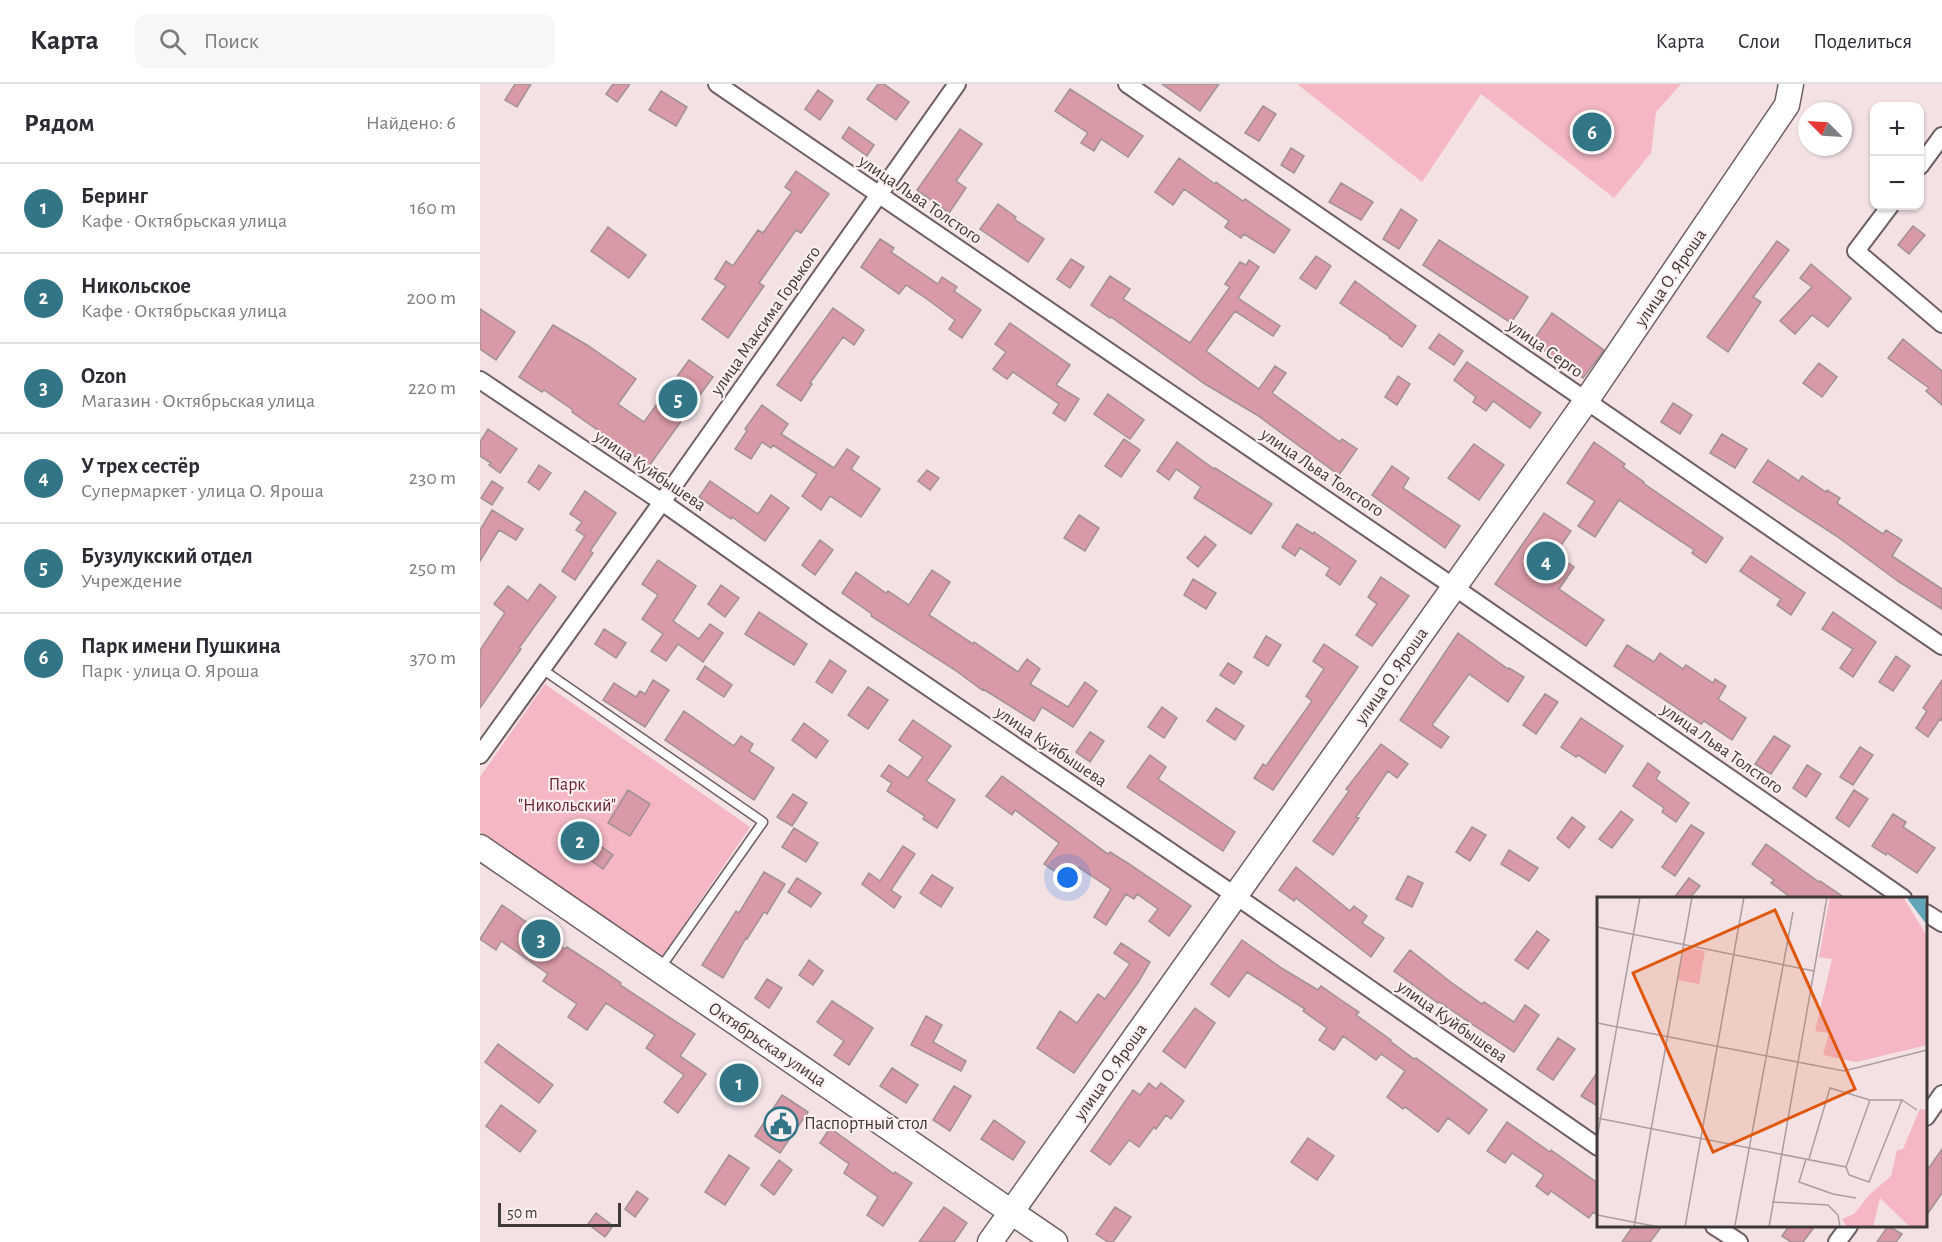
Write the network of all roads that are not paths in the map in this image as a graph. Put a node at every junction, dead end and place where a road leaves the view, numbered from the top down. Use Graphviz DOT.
graph roads {
  1 [pos="717,84"];
  2 [pos="957,84"];
  3 [pos="1127,84"];
  4 [pos="1800,84"];
  5 [pos="1789,95"];
  6 [pos="1942,136"];
  7 [pos="1924,161"];
  8 [pos="879,195"];
  9 [pos="1887,210"];
  10 [pos="1942,324"];
  11 [pos="480,380"];
  12 [pos="1586,401"];
  13 [pos="662,502"];
  14 [pos="1454,587"];
  15 [pos="1942,646"];
  16 [pos="542,669"];
  17 [pos="480,755"];
  18 [pos="480,847"];
  19 [pos="1236,896"];
  20 [pos="1902,897"];
  21 [pos="1927,914"];
  22 [pos="1942,923"];
  23 [pos="659,970"];
  24 [pos="1942,1094"];
  25 [pos="1927,1116"];
  26 [pos="1597,1147"];
  27 [pos="1011,1212"];
  28 [pos="1716,1227"];
  29 [pos="1848,1227"];
  30 [pos="990,1242"];
  31 [pos="1055,1242"];
  32 [pos="1739,1242"];
  33 [pos="1837,1242"];
  1 -- 8 [label="street, улица Льва Толстого"];
  2 -- 8 [label="street, улица Максима Горького"];
  3 -- 12 [label="street, улица Серго"];
  4 -- 5 [label="lane"];
  5 -- 12 [label="main road, улица О. Яроша"];
  6 -- 7 [label="street"];
  8 -- 13 [label="street, улица Максима Горького"];
  8 -- 14 [label="street, улица Льва Толстого"];
  9 -- 10 [label="street"];
  11 -- 13 [label="street, улица Куйбышева"];
  12 -- 14 [label="main road, улица О. Яроша"];
  12 -- 15 [label="street, улица Серго"];
  13 -- 16 [label="street, улица Максима Горького"];
  13 -- 19 [label="street, улица Куйбышева"];
  14 -- 19 [label="main road, улица О. Яроша"];
  14 -- 20 [label="street, улица Льва Толстого"];
  16 -- 17 [label="street, улица Максима Горького"];
  16 -- 23 [label="lane"];
  18 -- 23 [label="main road, Октябрьская улица"];
  19 -- 26 [label="street, улица Куйбышева"];
  19 -- 27 [label="main road, улица О. Яроша"];
  21 -- 22 [label="street"];
  23 -- 27 [label="main road, Октябрьская улица"];
  24 -- 25 [label="street"];
  27 -- 30 [label="main road, улица О. Яроша"];
  27 -- 31 [label="main road, Октябрьская улица"];
  28 -- 32 [label="street"];
  29 -- 33 [label="street"];
}
